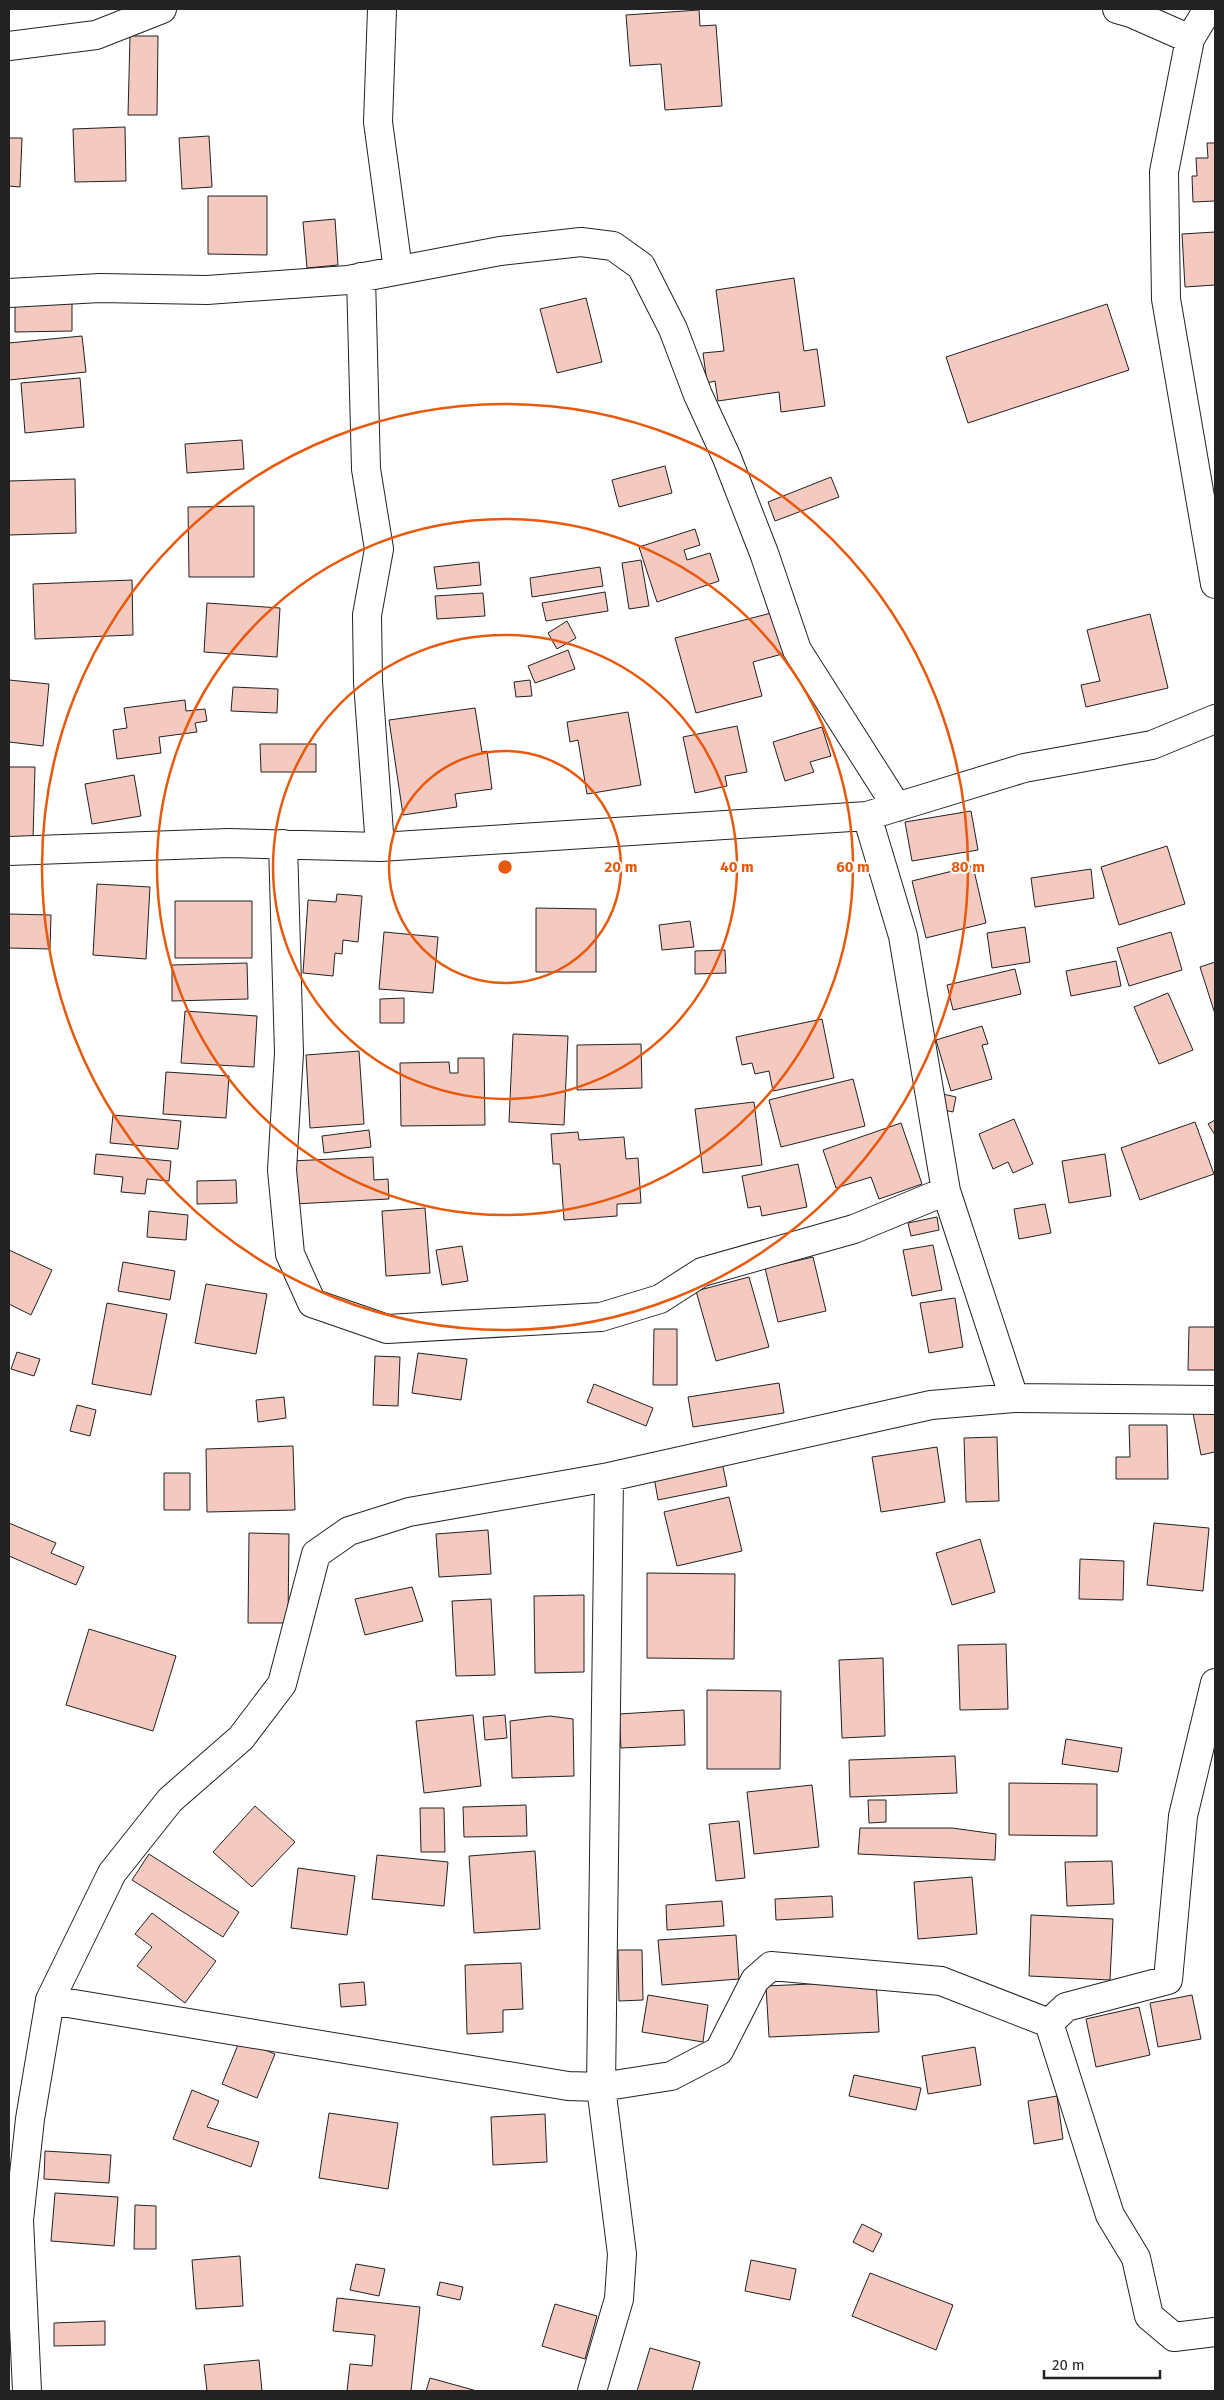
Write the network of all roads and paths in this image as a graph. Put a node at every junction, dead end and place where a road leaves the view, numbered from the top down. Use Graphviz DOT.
graph roads {
  1 [pos="162,9"];
  2 [pos="382,9"];
  3 [pos="1117,9"];
  4 [pos="1208,9"];
  5 [pos="1190,39"];
  6 [pos="9,46"];
  7 [pos="398,270"];
  8 [pos="361,277"];
  9 [pos="9,293"];
  10 [pos="1207,497"];
  11 [pos="1215,584"];
  12 [pos="1215,720"];
  13 [pos="898,807"];
  14 [pos="867,816"];
  15 [pos="283,844"];
  16 [pos="380,847"];
  17 [pos="9,851"];
  18 [pos="946,1191"];
  19 [pos="1014,1398"];
  20 [pos="1215,1400"];
  21 [pos="609,1477"];
  22 [pos="1215,1682"];
  23 [pos="50,2000"];
  24 [pos="1049,2023"];
  25 [pos="601,2087"];
  26 [pos="1215,2332"];
  27 [pos="27,2391"];
  28 [pos="592,2391"];
  1 -- 6 [label="street"];
  2 -- 7 [label="street"];
  3 -- 5 [label="street"];
  4 -- 5 [label="street"];
  5 -- 10 [label="street"];
  7 -- 8 [label="street"];
  7 -- 13 [label="street"];
  8 -- 9 [label="street"];
  8 -- 16 [label="street"];
  10 -- 11 [label="street"];
  12 -- 13 [label="street"];
  13 -- 14 [label="street"];
  14 -- 16 [label="street"];
  14 -- 18 [label="street"];
  15 -- 16 [label="street"];
  15 -- 17 [label="street"];
  15 -- 18 [label="street"];
  18 -- 19 [label="street"];
  19 -- 20 [label="street"];
  19 -- 21 [label="street"];
  21 -- 23 [label="street"];
  21 -- 25 [label="street"];
  22 -- 24 [label="street"];
  23 -- 25 [label="street"];
  23 -- 27 [label="street"];
  24 -- 25 [label="street"];
  24 -- 26 [label="street"];
  25 -- 28 [label="street"];
}
